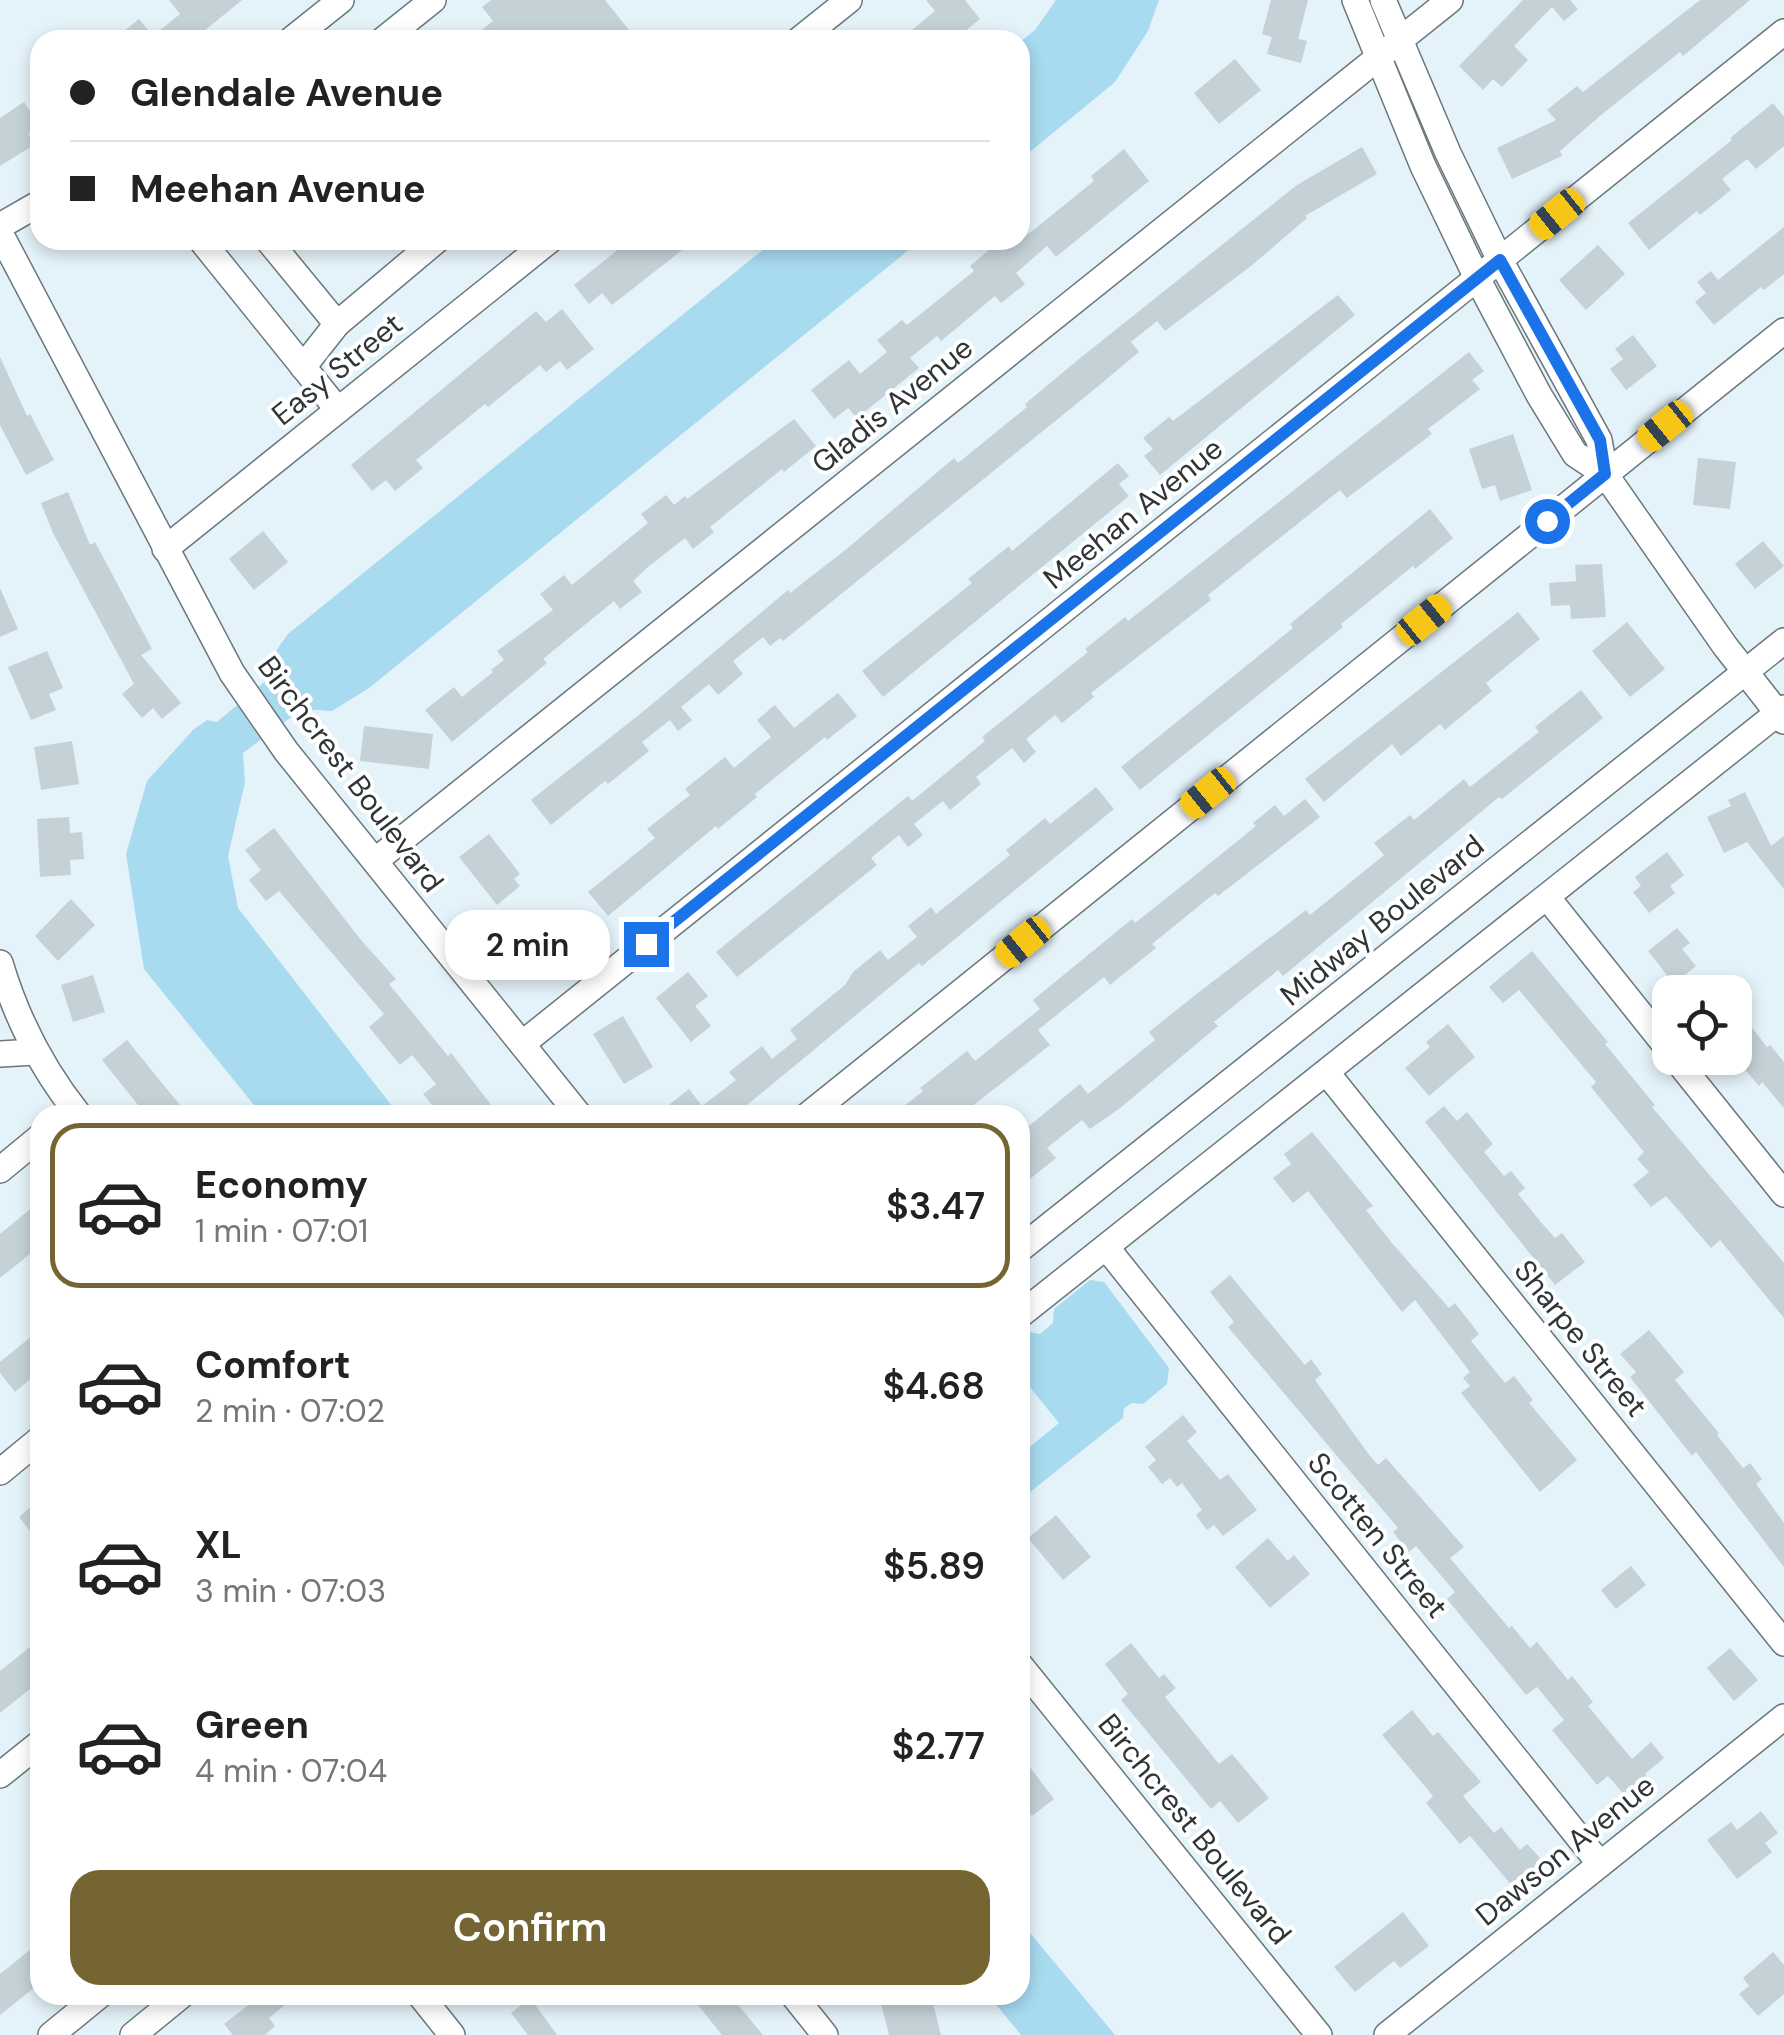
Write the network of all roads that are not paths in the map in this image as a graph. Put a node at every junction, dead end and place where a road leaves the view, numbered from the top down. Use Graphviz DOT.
graph roads {
  1 [pos="341,0"];
  2 [pos="433,0"];
  3 [pos="849,0"];
  4 [pos="1355,0"];
  5 [pos="1383,0"];
  6 [pos="1450,0"];
  7 [pos="304,30"];
  8 [pos="396,30"];
  9 [pos="812,30"];
  10 [pos="1784,32"];
  11 [pos="1398,42"];
  12 [pos="1377,59"];
  13 [pos="30,209"];
  14 [pos="0,226"];
  15 [pos="0,233"];
  16 [pos="209,250"];
  17 [pos="276,250"];
  18 [pos="425,250"];
  19 [pos="538,250"];
  20 [pos="1500,260"];
  21 [pos="1477,278"];
  22 [pos="337,324"];
  23 [pos="1784,330"];
  24 [pos="303,367"];
  25 [pos="338,410"];
  26 [pos="1605,474"];
  27 [pos="164,549"];
  28 [pos="1784,641"];
  29 [pos="1745,672"];
  30 [pos="1782,714"];
  31 [pos="375,861"];
  32 [pos="1546,897"];
  33 [pos="0,962"];
  34 [pos="1652,1029"];
  35 [pos="522,1044"];
  36 [pos="35,1052"];
  37 [pos="0,1054"];
  38 [pos="1326,1073"];
  39 [pos="1689,1075"];
  40 [pos="69,1105"];
  41 [pos="571,1105"];
  42 [pos="820,1105"];
  43 [pos="30,1145"];
  44 [pos="0,1170"];
  45 [pos="1784,1194"];
  46 [pos="1030,1241"];
  47 [pos="1106,1247"];
  48 [pos="1030,1307"];
  49 [pos="30,1448"];
  50 [pos="0,1472"];
  51 [pos="1784,1644"];
  52 [pos="1030,1677"];
  53 [pos="1784,1717"];
  54 [pos="30,1751"];
  55 [pos="0,1776"];
  56 [pos="1600,1864"];
  57 [pos="88,2005"];
  58 [pos="170,2005"];
  59 [pos="428,2005"];
  60 [pos="801,2005"];
  61 [pos="51,2035"];
  62 [pos="133,2035"];
  63 [pos="452,2035"];
  64 [pos="825,2035"];
  65 [pos="1319,2035"];
  66 [pos="1387,2035"];
  1 -- 7 [label="street"];
  2 -- 8 [label="street"];
  3 -- 9 [label="street"];
  4 -- 12 [label="street"];
  5 -- 11 [label="street"];
  6 -- 11 [label="street, Gladis Avenue"];
  10 -- 20 [label="street, Meehan Avenue"];
  11 -- 12 [label="street, Gladis Avenue"];
  11 -- 20 [label="street"];
  12 -- 21 [label="street"];
  12 -- 31 [label="street, Gladis Avenue"];
  13 -- 14 [label="street"];
  15 -- 27 [label="street, Birchcrest Boulevard"];
  16 -- 24 [label="street"];
  17 -- 22 [label="street"];
  18 -- 22 [label="street"];
  19 -- 25 [label="street, Easy Street"];
  20 -- 21 [label="street, Meehan Avenue"];
  20 -- 26 [label="street"];
  21 -- 26 [label="street"];
  21 -- 35 [label="street, Meehan Avenue"];
  22 -- 24 [label="street"];
  23 -- 26 [label="street"];
  24 -- 25 [label="street"];
  25 -- 27 [label="street, Easy Street"];
  26 -- 29 [label="street"];
  26 -- 42 [label="street"];
  27 -- 31 [label="street, Birchcrest Boulevard"];
  28 -- 29 [label="street, Midway Boulevard"];
  29 -- 30 [label="street"];
  29 -- 46 [label="street, Midway Boulevard"];
  30 -- 32 [label="street"];
  31 -- 35 [label="street, Birchcrest Boulevard"];
  32 -- 34 [label="street"];
  32 -- 38 [label="street"];
  33 -- 36 [label="street"];
  35 -- 41 [label="street, Birchcrest Boulevard"];
  36 -- 37 [label="street"];
  36 -- 40 [label="street"];
  38 -- 47 [label="street"];
  38 -- 51 [label="street, Sharpe Street"];
  39 -- 45 [label="street"];
  43 -- 44 [label="street"];
  47 -- 48 [label="street"];
  47 -- 56 [label="street, Scotten Street"];
  49 -- 50 [label="street"];
  52 -- 65 [label="street, Birchcrest Boulevard"];
  53 -- 56 [label="street, Dawson Avenue"];
  54 -- 55 [label="street"];
  56 -- 66 [label="street, Dawson Avenue"];
  57 -- 61 [label="street"];
  58 -- 62 [label="street"];
  59 -- 63 [label="street"];
  60 -- 64 [label="street"];
}
